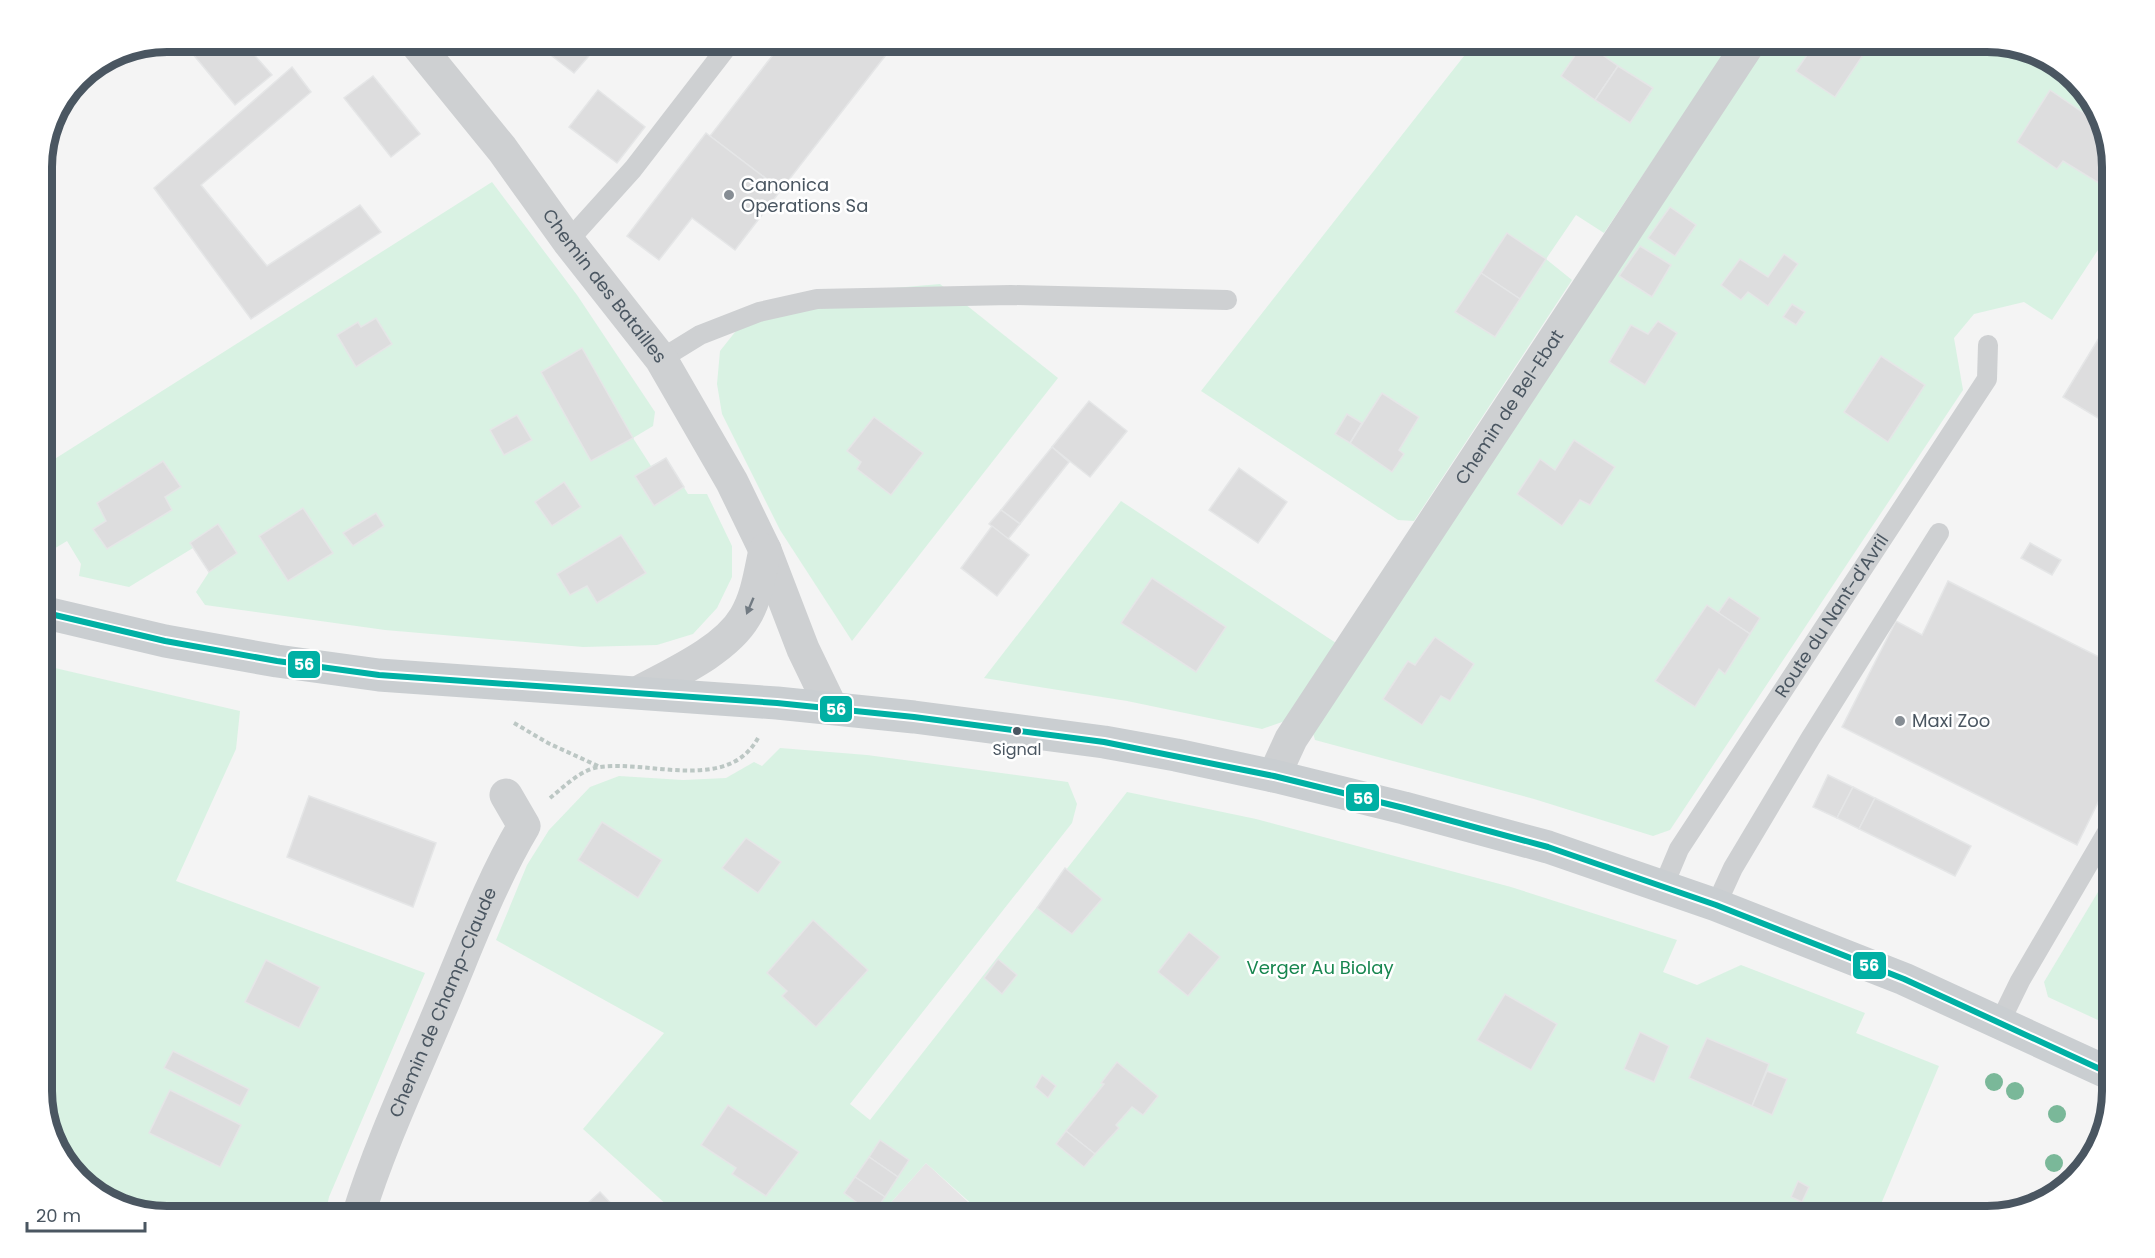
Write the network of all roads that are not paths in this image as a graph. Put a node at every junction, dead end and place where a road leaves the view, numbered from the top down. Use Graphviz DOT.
graph roads {
  1 [pos="1743,52"];
  2 [pos="424,53"];
  3 [pos="723,53"];
  4 [pos="568,241"];
  5 [pos="1227,300"];
  6 [pos="1988,345"];
  7 [pos="661,359"];
  8 [pos="1940,533"];
  9 [pos="765,550"];
  10 [pos="53,615"];
  11 [pos="639,692"];
  12 [pos="831,707"];
  13 [pos="1274,776"];
  14 [pos="506,795"];
  15 [pos="2103,840"];
  16 [pos="1663,887"];
  17 [pos="1716,905"];
  18 [pos="2000,1022"];
  19 [pos="2103,1070"];
  20 [pos="362,1206"];
  1 -- 13 [label="street, Chemin de Bel-Ebat"];
  2 -- 4 [label="street, Chemin des Batailles"];
  3 -- 4 [label="lane"];
  4 -- 7 [label="street, Chemin des Batailles"];
  5 -- 7 [label="lane"];
  6 -- 16 [label="lane, Route du Nant-d'Avril"];
  7 -- 9 [label="street, Chemin des Batailles"];
  8 -- 17 [label="lane"];
  9 -- 11 [label="street, one-way"];
  9 -- 12 [label="street, Chemin des Batailles"];
  10 -- 11 [label="main road"];
  11 -- 12 [label="main road"];
  12 -- 13 [label="main road"];
  13 -- 16 [label="main road"];
  14 -- 20 [label="street, Chemin de Champ-Claude"];
  15 -- 18 [label="lane"];
  16 -- 17 [label="main road"];
  17 -- 18 [label="main road"];
  18 -- 19 [label="main road"];
}
